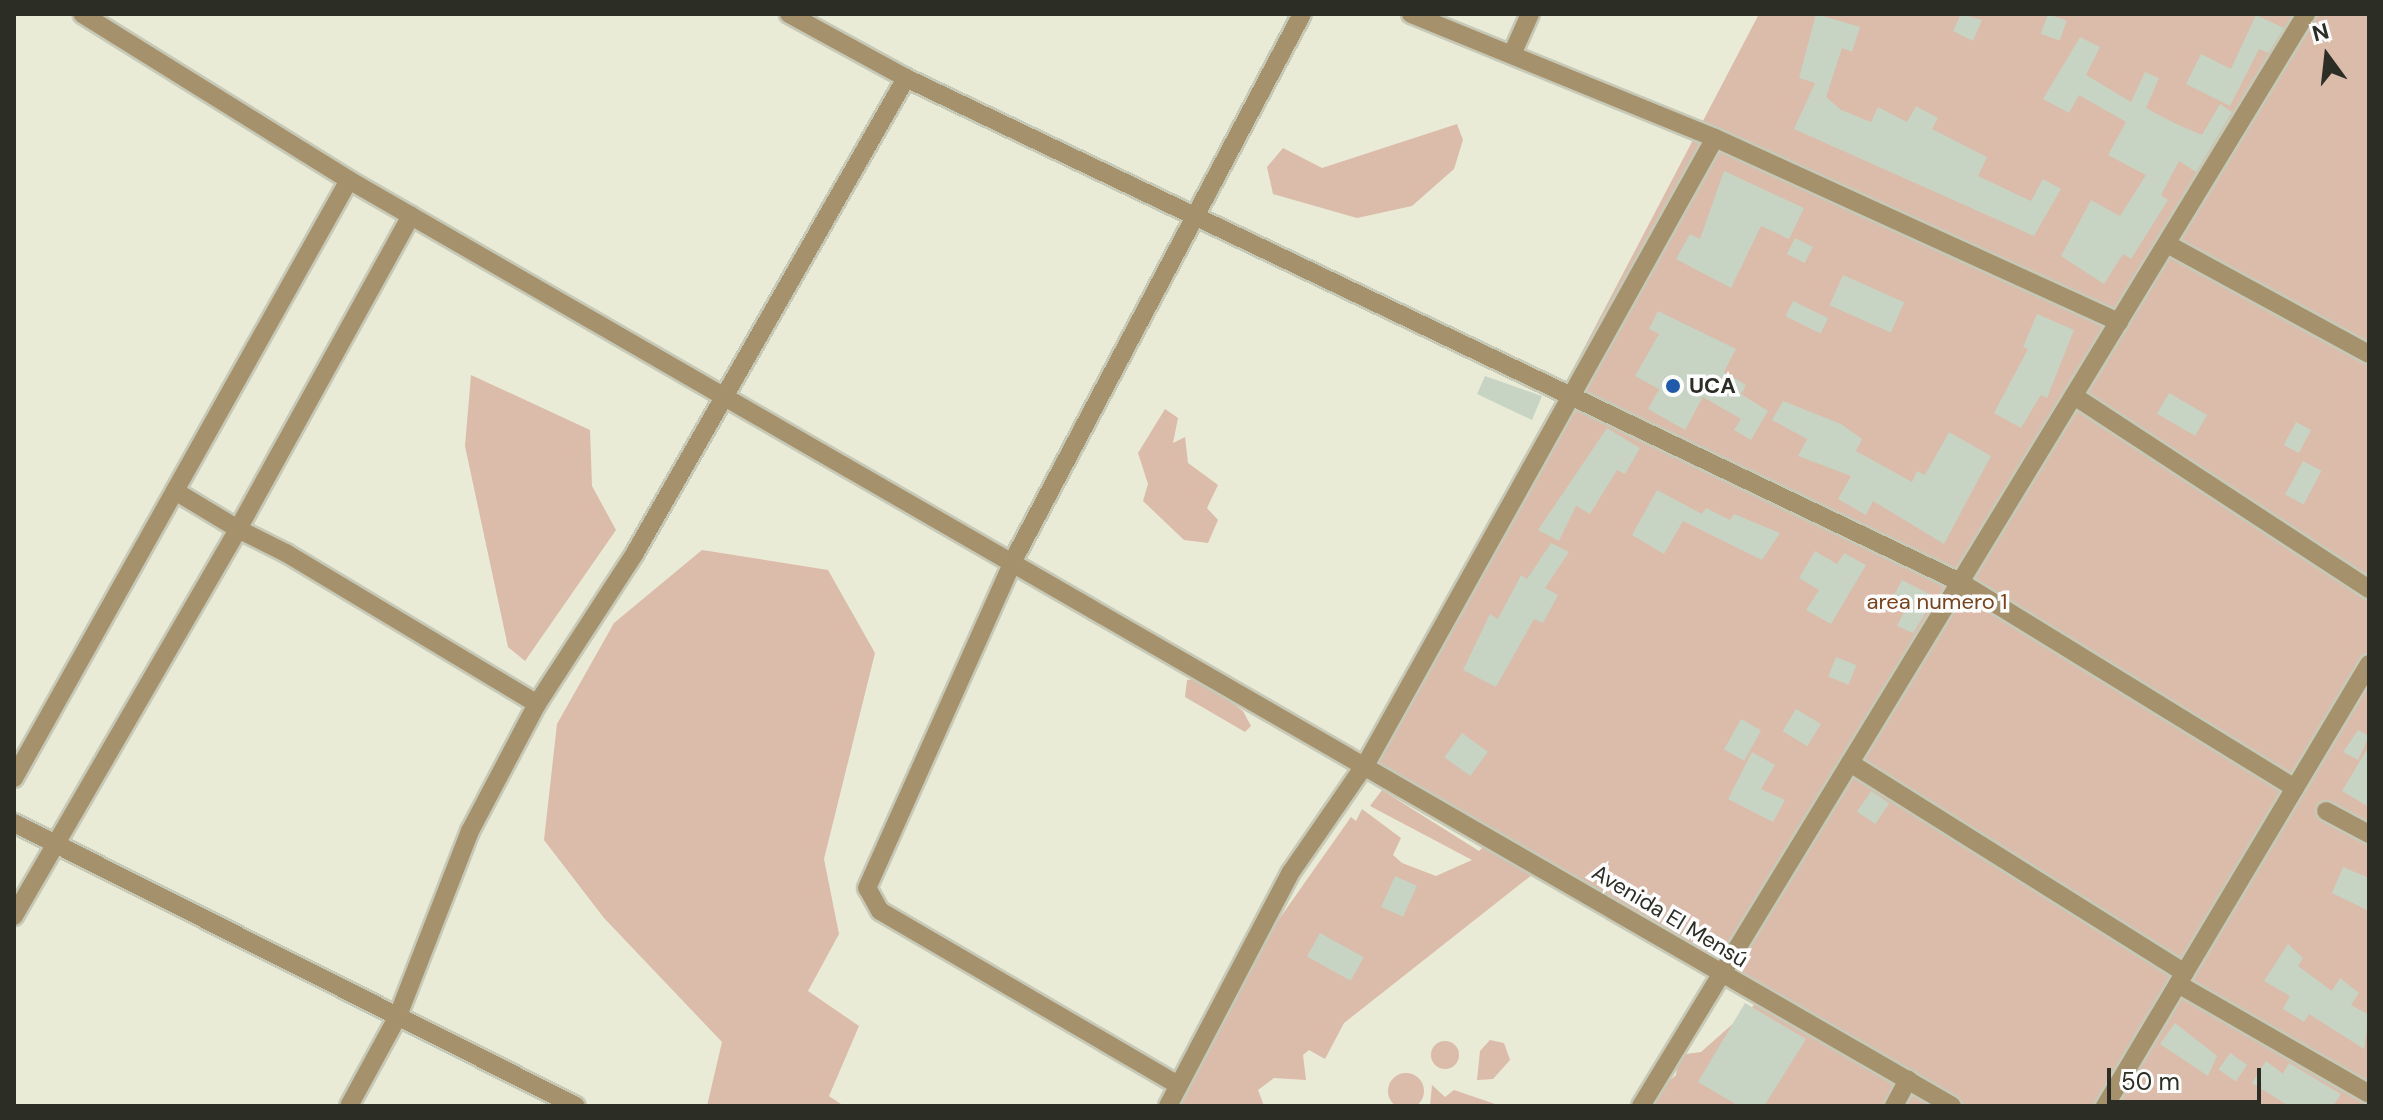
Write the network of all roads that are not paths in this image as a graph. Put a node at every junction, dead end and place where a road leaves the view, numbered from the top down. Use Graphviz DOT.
graph roads {
  1 [pos="82,14"];
  2 [pos="789,14"];
  3 [pos="1302,14"];
  4 [pos="1411,14"];
  5 [pos="1530,14"];
  6 [pos="2306,14"];
  7 [pos="1513,52"];
  8 [pos="906,78"];
  9 [pos="1715,138"];
  10 [pos="349,180"];
  11 [pos="1191,215"];
  12 [pos="411,216"];
  13 [pos="2167,244"];
  14 [pos="2119,322"];
  15 [pos="2369,354"];
  16 [pos="721,393"];
  17 [pos="1572,393"];
  18 [pos="2074,396"];
  19 [pos="175,491"];
  20 [pos="238,529"];
  21 [pos="1013,561"];
  22 [pos="1960,582"];
  23 [pos="2369,589"];
  24 [pos="2369,664"];
  25 [pos="537,704"];
  26 [pos="1367,762"];
  27 [pos="1850,763"];
  28 [pos="14,778"];
  29 [pos="2295,788"];
  30 [pos="2326,811"];
  31 [pos="14,823"];
  32 [pos="2369,834"];
  33 [pos="54,843"];
  34 [pos="14,916"];
  35 [pos="1720,974"];
  36 [pos="2181,978"];
  37 [pos="398,1016"];
  38 [pos="1908,1080"];
  39 [pos="1178,1085"];
  40 [pos="2369,1094"];
  41 [pos="349,1106"];
  42 [pos="576,1106"];
  43 [pos="1168,1106"];
  44 [pos="1641,1106"];
  45 [pos="1894,1106"];
  46 [pos="1952,1106"];
  47 [pos="2105,1106"];
  1 -- 10 [label="street, Avenida El Mensú"];
  2 -- 8 [label="street"];
  3 -- 11 [label="street"];
  4 -- 7 [label="street"];
  5 -- 7 [label="street"];
  6 -- 13 [label="street"];
  7 -- 9 [label="street"];
  8 -- 11 [label="street"];
  8 -- 16 [label="street"];
  9 -- 14 [label="street"];
  9 -- 17 [label="street"];
  10 -- 12 [label="street, Avenida El Mensú"];
  10 -- 19 [label="street"];
  11 -- 17 [label="street"];
  11 -- 21 [label="street"];
  12 -- 16 [label="street, Avenida El Mensú"];
  12 -- 20 [label="street"];
  13 -- 14 [label="street"];
  13 -- 15 [label="street"];
  14 -- 18 [label="street"];
  16 -- 21 [label="street, Avenida El Mensú"];
  16 -- 25 [label="street"];
  17 -- 22 [label="street"];
  17 -- 26 [label="street"];
  18 -- 22 [label="street"];
  18 -- 23 [label="street"];
  19 -- 20 [label="street"];
  19 -- 28 [label="street"];
  20 -- 25 [label="street"];
  20 -- 33 [label="street"];
  21 -- 26 [label="street, Avenida El Mensú"];
  21 -- 39 [label="street"];
  22 -- 27 [label="street"];
  22 -- 29 [label="street"];
  24 -- 29 [label="street"];
  25 -- 37 [label="street"];
  26 -- 35 [label="street, Avenida El Mensú"];
  26 -- 39 [label="street"];
  27 -- 35 [label="street"];
  27 -- 36 [label="street"];
  29 -- 36 [label="street"];
  30 -- 32 [label="street"];
  31 -- 33 [label="street"];
  33 -- 34 [label="street"];
  33 -- 37 [label="street"];
  35 -- 38 [label="street, Avenida El Mensú"];
  35 -- 44 [label="street"];
  36 -- 40 [label="street"];
  36 -- 47 [label="street"];
  37 -- 41 [label="street"];
  37 -- 42 [label="street"];
  38 -- 45 [label="street"];
  38 -- 46 [label="street, Avenida El Mensú"];
  39 -- 43 [label="street"];
}
